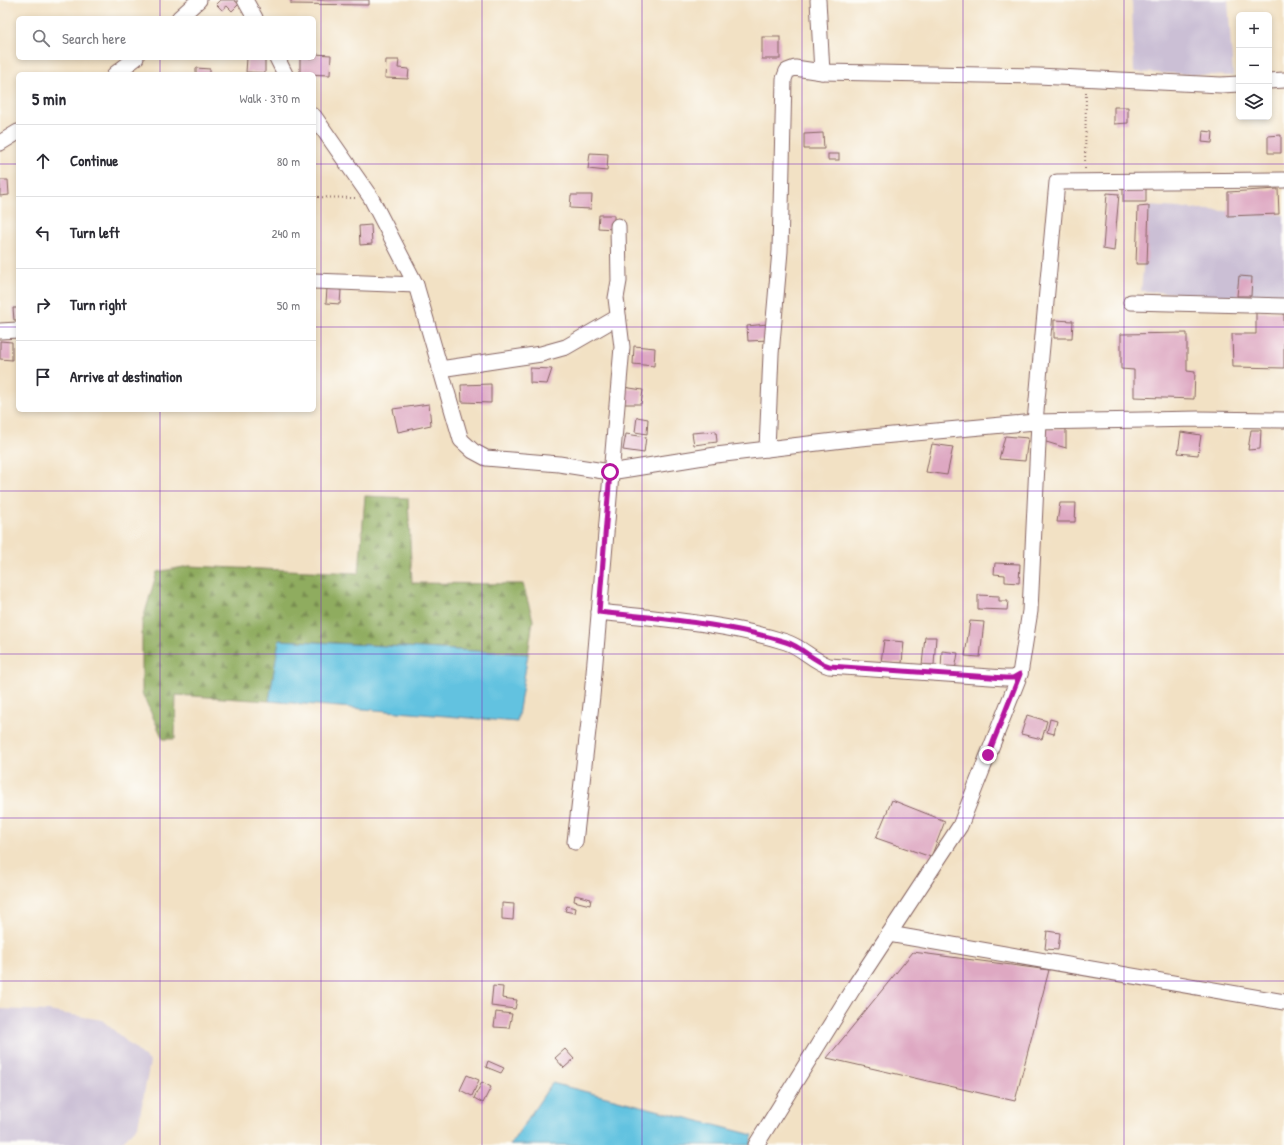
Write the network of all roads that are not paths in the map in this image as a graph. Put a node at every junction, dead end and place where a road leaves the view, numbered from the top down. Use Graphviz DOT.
graph roads {
  1 [pos="199,0"];
  2 [pos="245,0"];
  3 [pos="818,0"];
  4 [pos="181,16"];
  5 [pos="254,16"];
  6 [pos="133,60"];
  7 [pos="278,60"];
  8 [pos="118,72"];
  9 [pos="284,72"];
  10 [pos="822,72"];
  11 [pos="1284,80"];
  12 [pos="1272,81"];
  13 [pos="1236,84"];
  14 [pos="316,119"];
  15 [pos="16,133"];
  16 [pos="0,143"];
  17 [pos="1284,180"];
  18 [pos="618,226"];
  19 [pos="316,281"];
  20 [pos="416,285"];
  21 [pos="1131,302"];
  22 [pos="1284,306"];
  23 [pos="618,317"];
  24 [pos="16,330"];
  25 [pos="0,331"];
  26 [pos="440,369"];
  27 [pos="1284,420"];
  28 [pos="1037,422"];
  29 [pos="767,449"];
  30 [pos="610,472"];
  31 [pos="599,612"];
  32 [pos="1020,674"];
  33 [pos="575,842"];
  34 [pos="889,934"];
  35 [pos="1284,1002"];
  36 [pos="756,1145"];
  1 -- 4 [label="street"];
  2 -- 5 [label="street"];
  3 -- 10 [label="street"];
  6 -- 8 [label="street"];
  7 -- 9 [label="street"];
  10 -- 13 [label="street"];
  10 -- 29 [label="street"];
  11 -- 12 [label="street"];
  14 -- 20 [label="street"];
  15 -- 16 [label="street"];
  17 -- 28 [label="street"];
  18 -- 23 [label="street"];
  19 -- 20 [label="street"];
  20 -- 26 [label="street"];
  21 -- 22 [label="street"];
  23 -- 26 [label="street"];
  23 -- 30 [label="street"];
  24 -- 25 [label="street"];
  26 -- 30 [label="street"];
  27 -- 28 [label="street"];
  28 -- 29 [label="street"];
  28 -- 32 [label="street"];
  29 -- 30 [label="street"];
  30 -- 31 [label="street"];
  31 -- 32 [label="street"];
  31 -- 33 [label="street"];
  32 -- 34 [label="street"];
  34 -- 35 [label="street"];
  34 -- 36 [label="street"];
}
